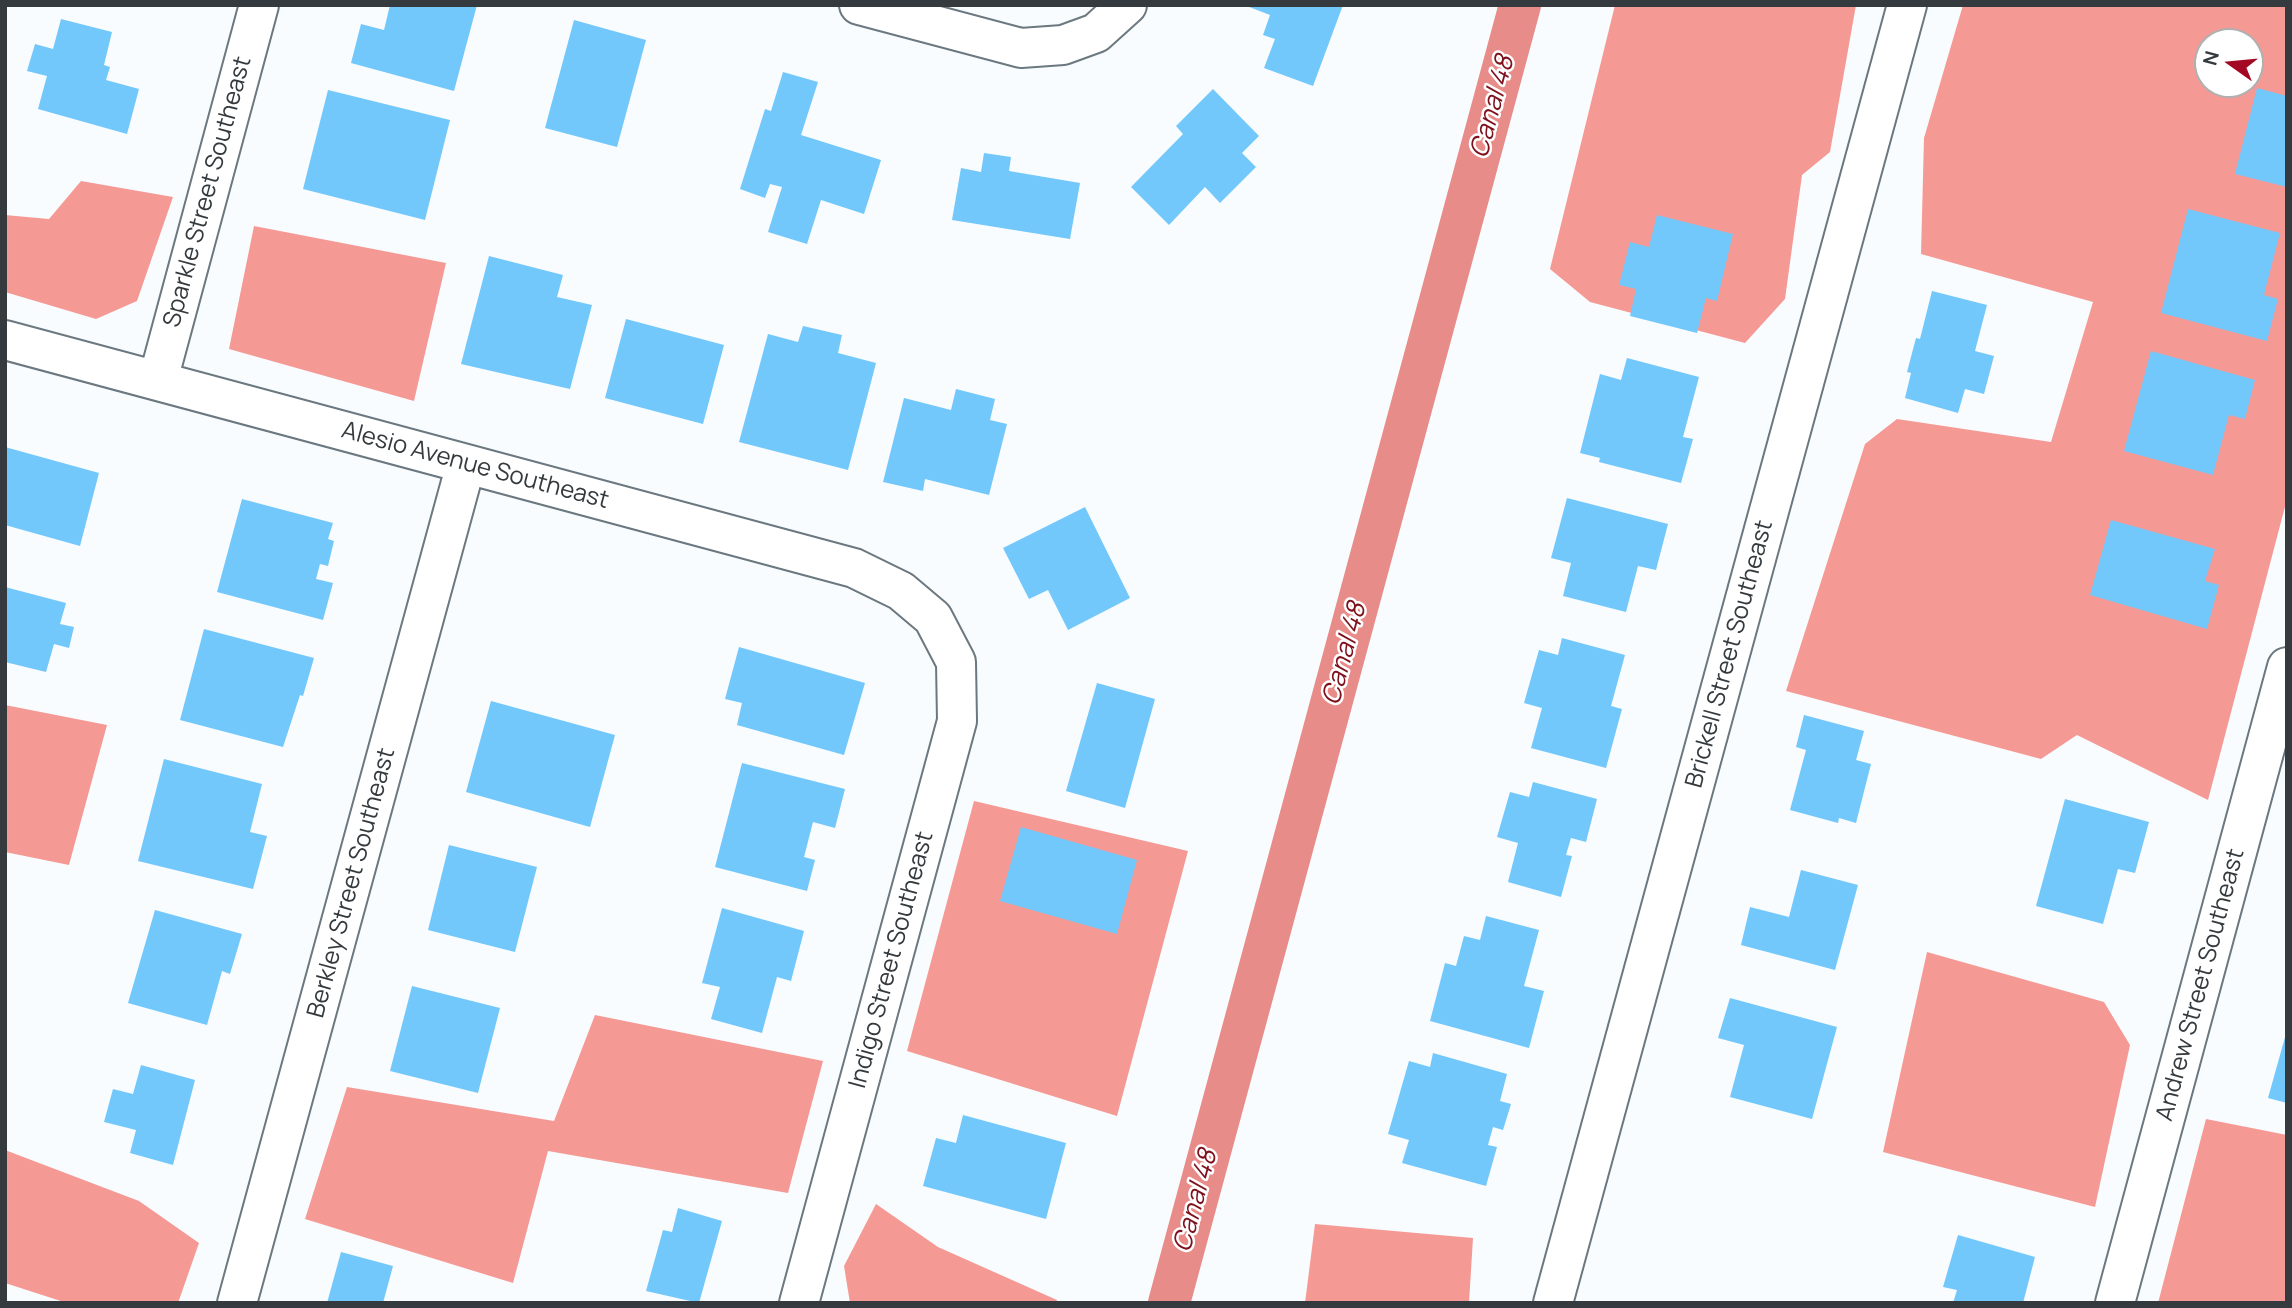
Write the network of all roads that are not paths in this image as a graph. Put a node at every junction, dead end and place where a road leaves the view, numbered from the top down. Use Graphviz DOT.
graph roads {
  1 [pos="259,5"];
  2 [pos="859,5"];
  3 [pos="1126,5"];
  4 [pos="1907,5"];
  5 [pos="5,340"];
  6 [pos="158,380"];
  7 [pos="466,464"];
  8 [pos="933,618"];
  9 [pos="2287,667"];
  10 [pos="237,1303"];
  11 [pos="799,1303"];
  12 [pos="1553,1303"];
  13 [pos="2115,1303"];
  1 -- 6 [label="street, Sparkle Street Southeast"];
  2 -- 3 [label="street"];
  4 -- 12 [label="street, Brickell Street Southeast"];
  5 -- 6 [label="street, Alesio Avenue Southeast"];
  6 -- 7 [label="street, Alesio Avenue Southeast"];
  7 -- 8 [label="street, Alesio Avenue Southeast"];
  7 -- 10 [label="street, Berkley Street Southeast"];
  8 -- 11 [label="street, Indigo Street Southeast"];
  9 -- 13 [label="street, Andrew Street Southeast"];
}
